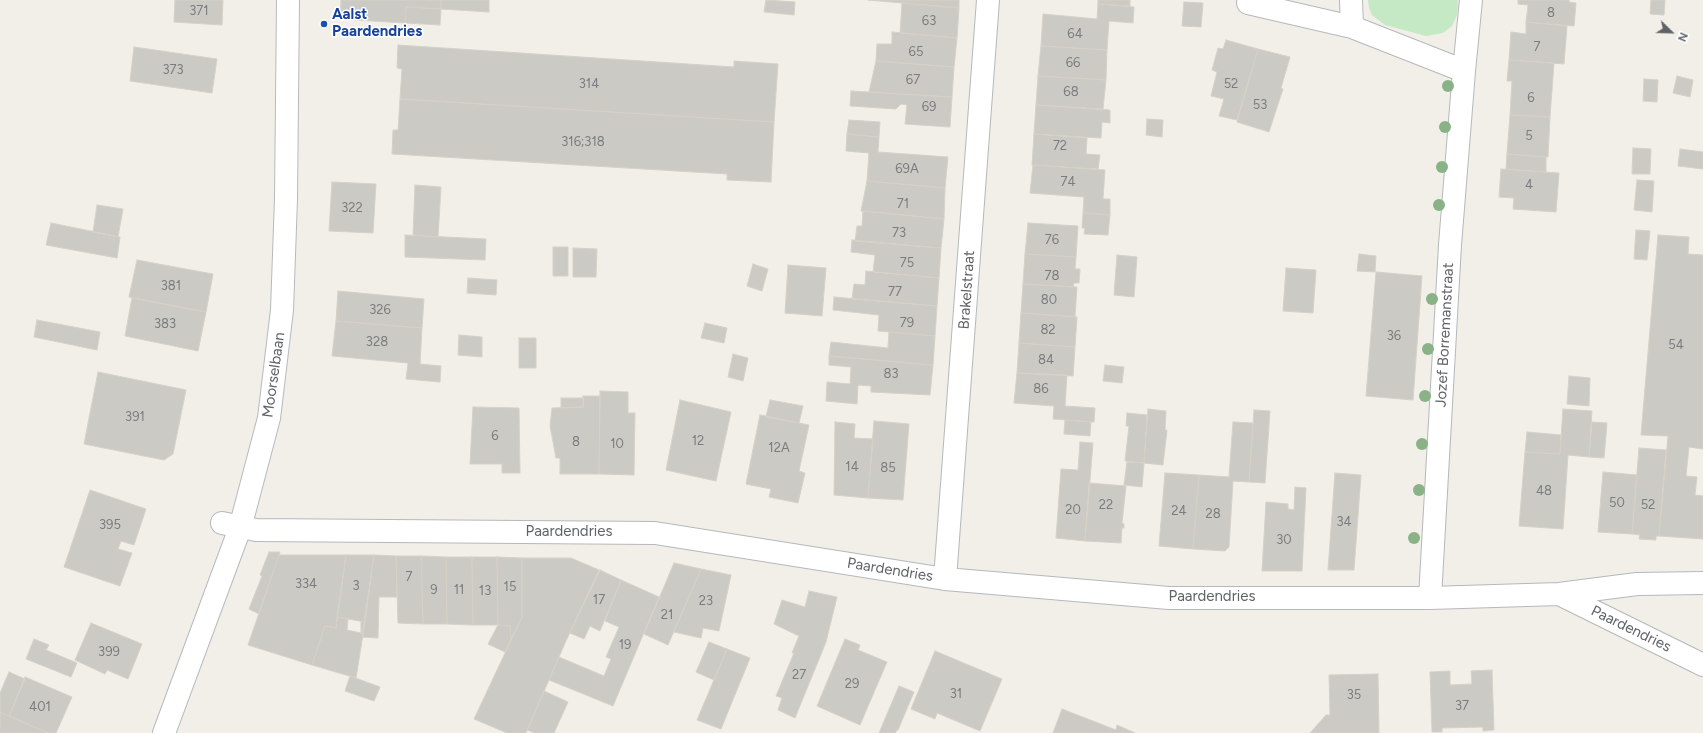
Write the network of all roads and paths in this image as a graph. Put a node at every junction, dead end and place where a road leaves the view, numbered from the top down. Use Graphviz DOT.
graph roads {
  1 [pos="288,0"];
  2 [pos="988,0"];
  3 [pos="1351,0"];
  4 [pos="1471,0"];
  5 [pos="1248,3"];
  6 [pos="1352,27"];
  7 [pos="1464,71"];
  8 [pos="231,525"];
  9 [pos="946,579"];
  10 [pos="1703,583"];
  11 [pos="1559,594"];
  12 [pos="1430,598"];
  13 [pos="1703,665"];
  14 [pos="164,733"];
  1 -- 8 [label="street, Moorselbaan"];
  2 -- 9 [label="street, Brakelstraat"];
  3 -- 6 [label="street"];
  4 -- 7 [label="street, Jozef Borremanstraat"];
  5 -- 6 [label="street"];
  6 -- 7 [label="street"];
  7 -- 12 [label="street, Jozef Borremanstraat"];
  8 -- 9 [label="street, Paardendries"];
  8 -- 14 [label="street, Moorselbaan"];
  9 -- 12 [label="street, Paardendries"];
  10 -- 11 [label="street, Paardendries"];
  11 -- 12 [label="street, Paardendries"];
  11 -- 13 [label="street, Paardendries"];
}
